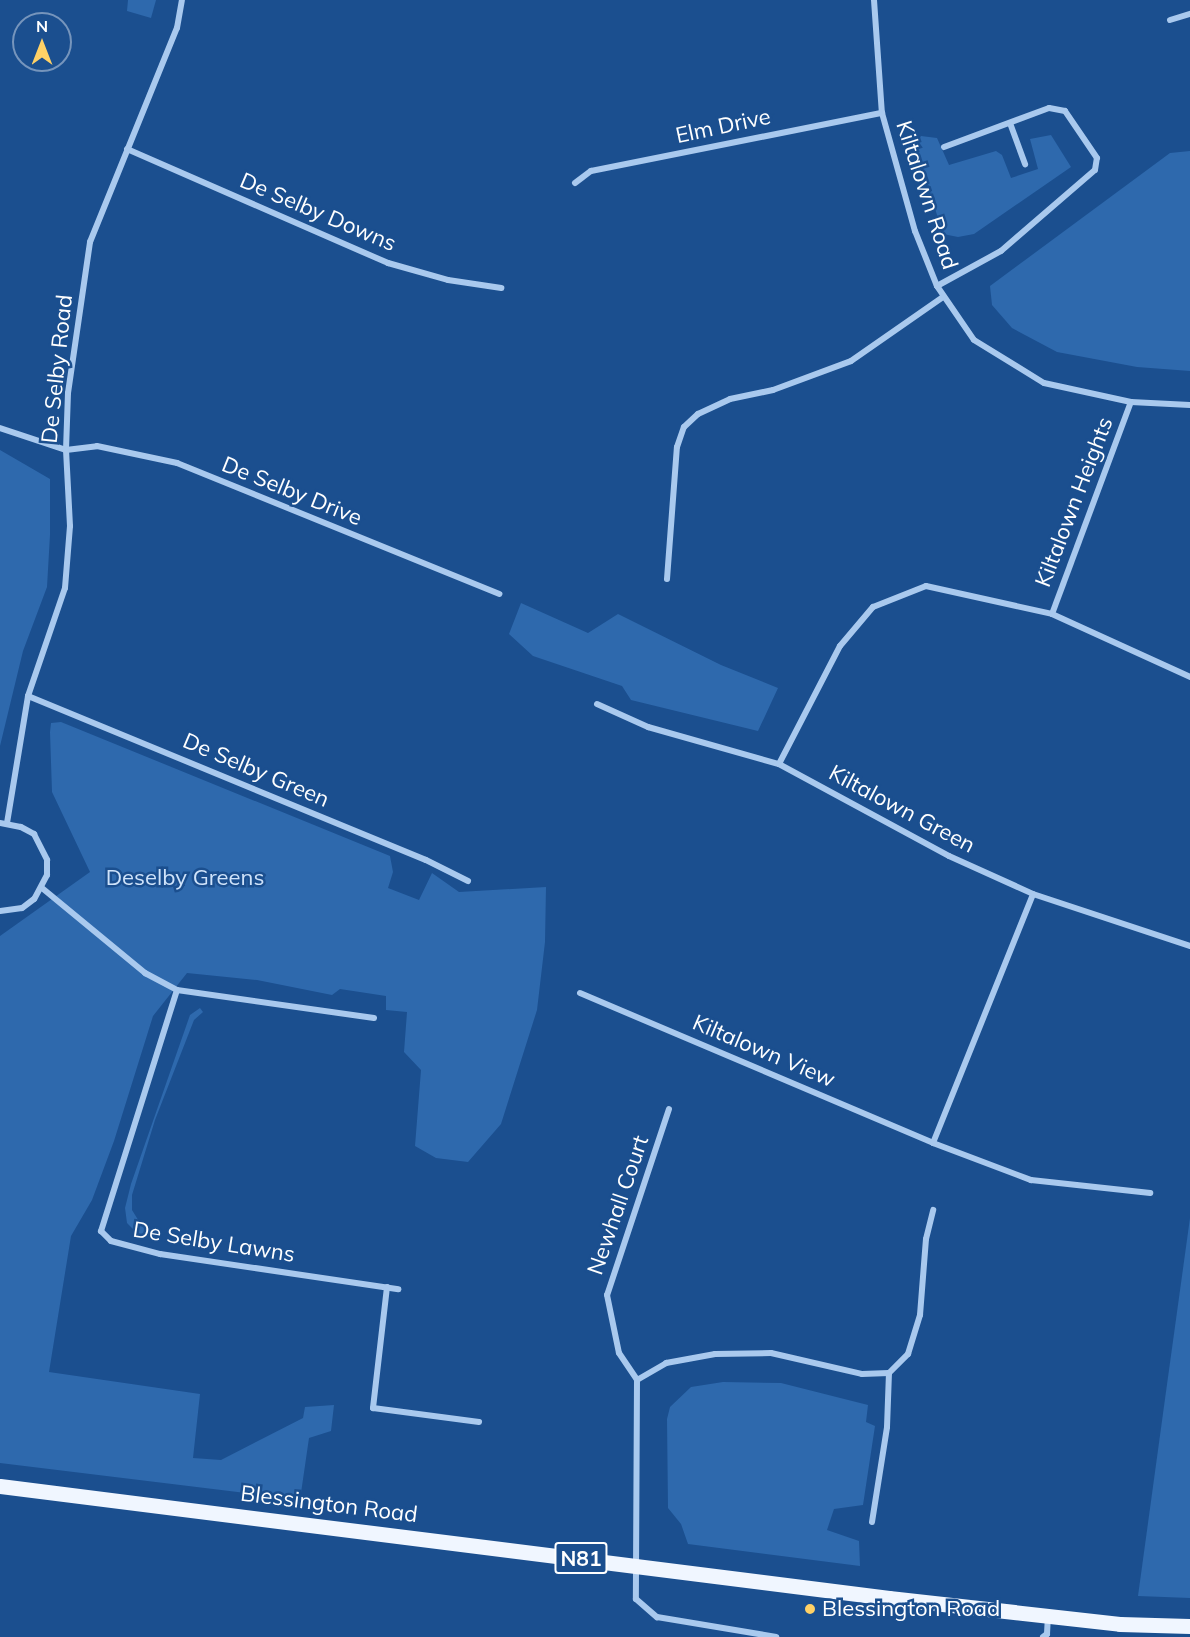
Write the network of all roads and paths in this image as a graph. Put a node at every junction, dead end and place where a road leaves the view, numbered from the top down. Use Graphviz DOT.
graph roads {
  1 [pos="182,0"];
  2 [pos="874,0"];
  3 [pos="1190,14"];
  4 [pos="1170,20"];
  5 [pos="882,113"];
  6 [pos="1010,123"];
  7 [pos="944,147"];
  8 [pos="127,149"];
  9 [pos="1025,165"];
  10 [pos="576,183"];
  11 [pos="937,286"];
  12 [pos="501,288"];
  13 [pos="944,297"];
  14 [pos="1131,402"];
  15 [pos="1190,405"];
  16 [pos="0,428"];
  17 [pos="66,450"];
  18 [pos="667,579"];
  19 [pos="499,594"];
  20 [pos="1052,614"];
  21 [pos="1190,677"];
  22 [pos="28,696"];
  23 [pos="597,704"];
  24 [pos="779,764"];
  25 [pos="4,823"];
  26 [pos="468,881"];
  27 [pos="42,888"];
  28 [pos="1033,894"];
  29 [pos="0,911"];
  30 [pos="1190,946"];
  31 [pos="177,990"];
  32 [pos="580,993"];
  33 [pos="374,1018"];
  34 [pos="669,1108"];
  35 [pos="933,1143"];
  36 [pos="1150,1193"];
  37 [pos="933,1210"];
  38 [pos="387,1287"];
  39 [pos="398,1290"];
  40 [pos="889,1373"];
  41 [pos="637,1380"];
  42 [pos="479,1422"];
  43 [pos="0,1486"];
  44 [pos="872,1522"];
  45 [pos="637,1564"];
  46 [pos="1048,1617"];
  47 [pos="1190,1626"];
  48 [pos="777,1637"];
  49 [pos="1043,1637"];
  1 -- 8 [label="street, De Selby Road"];
  2 -- 5 [label="street, Kiltalown Road"];
  3 -- 4 [label="street"];
  5 -- 10 [label="street, Elm Drive"];
  5 -- 11 [label="street, Kiltalown Road"];
  6 -- 7 [label="street"];
  6 -- 9 [label="street"];
  6 -- 11 [label="street"];
  8 -- 12 [label="street, De Selby Downs"];
  8 -- 17 [label="street, De Selby Road"];
  11 -- 13 [label="street, Kiltalown Road"];
  13 -- 14 [label="street, Kiltalown Road"];
  13 -- 18 [label="street"];
  14 -- 15 [label="street, Kiltalown Road"];
  14 -- 20 [label="street, Kiltalown Heights"];
  16 -- 17 [label="street"];
  17 -- 19 [label="street, De Selby Drive"];
  17 -- 22 [label="street, De Selby Road"];
  20 -- 21 [label="street, Kiltalown Heights"];
  20 -- 24 [label="street, Kiltalown Heights"];
  22 -- 25 [label="street, De Selby Road"];
  22 -- 26 [label="street, De Selby Green"];
  23 -- 24 [label="street, Kiltalown Green"];
  24 -- 28 [label="street, Kiltalown Green"];
  25 -- 27 [label="street"];
  27 -- 29 [label="street"];
  27 -- 31 [label="street"];
  28 -- 30 [label="street, Kiltalown Green"];
  28 -- 35 [label="street"];
  31 -- 33 [label="street"];
  31 -- 38 [label="street, De Selby Lawns"];
  32 -- 35 [label="street, Kiltalown View"];
  34 -- 41 [label="street, Newhall Court"];
  35 -- 36 [label="street, Kiltalown View"];
  37 -- 40 [label="street"];
  38 -- 39 [label="street, De Selby Lawns"];
  38 -- 42 [label="street"];
  40 -- 41 [label="street"];
  40 -- 44 [label="street"];
  41 -- 45 [label="street"];
  43 -- 45 [label="main road, Blessington Road / N81"];
  45 -- 46 [label="main road, Blessington Road / N81"];
  45 -- 48 [label="street"];
  46 -- 47 [label="main road, Blessington Road / N81"];
  46 -- 49 [label="street"];
}
